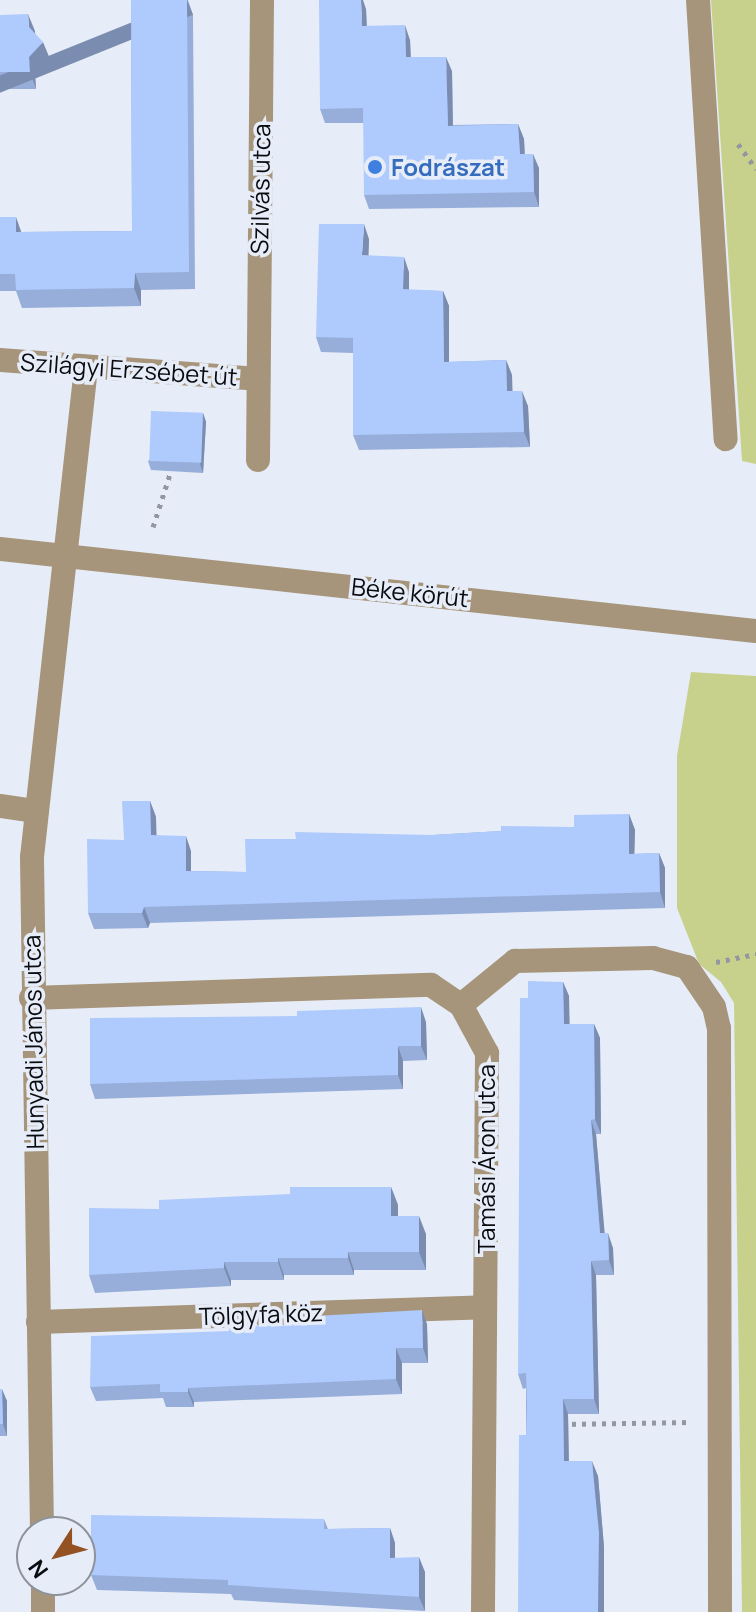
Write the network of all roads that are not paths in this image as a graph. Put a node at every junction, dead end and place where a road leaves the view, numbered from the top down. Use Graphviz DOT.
graph roads {
  1 [pos="262,0"];
  2 [pos="698,0"];
  3 [pos="0,360"];
  4 [pos="86,367"];
  5 [pos="258,379"];
  6 [pos="726,439"];
  7 [pos="258,460"];
  8 [pos="0,549"];
  9 [pos="63,553"];
  10 [pos="756,631"];
  11 [pos="0,806"];
  12 [pos="36,811"];
  13 [pos="31,998"];
  14 [pos="461,1005"];
  15 [pos="485,1307"];
  16 [pos="38,1322"];
  17 [pos="42,1516"];
  18 [pos="483,1612"];
  19 [pos="720,1612"];
  1 -- 5 [label="street, Szilvás utca"];
  2 -- 6 [label="street"];
  3 -- 4 [label="street, Szilágyi Erzsébet út"];
  4 -- 5 [label="street, Szilágyi Erzsébet út"];
  4 -- 9 [label="street, Hunyadi János utca"];
  5 -- 7 [label="street, Szilvás utca"];
  8 -- 9 [label="street"];
  9 -- 10 [label="street, Béke körút"];
  9 -- 12 [label="street, Hunyadi János utca"];
  11 -- 12 [label="street"];
  12 -- 13 [label="street, Hunyadi János utca"];
  13 -- 14 [label="street"];
  13 -- 16 [label="street, Hunyadi János utca"];
  14 -- 15 [label="street, Tamási Áron utca"];
  14 -- 19 [label="street"];
  15 -- 16 [label="street, Tölgyfa köz"];
  15 -- 18 [label="street, Tamási Áron utca"];
  16 -- 17 [label="street, Hunyadi János utca"];
}
